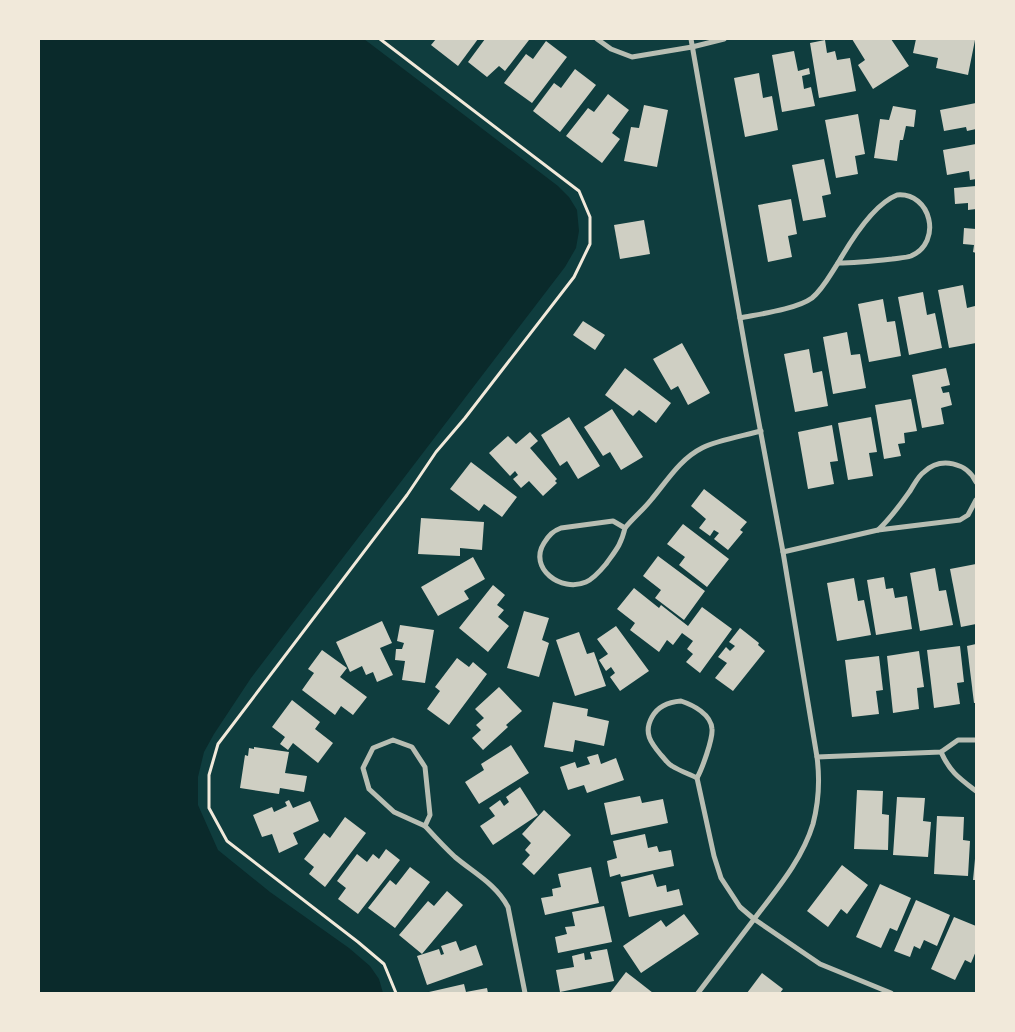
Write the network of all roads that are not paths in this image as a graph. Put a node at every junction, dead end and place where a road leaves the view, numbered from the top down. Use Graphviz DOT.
graph roads {
  1 [pos="597,39"];
  2 [pos="691,39"];
  3 [pos="724,39"];
  4 [pos="692,47"];
  5 [pos="838,263"];
  6 [pos="740,318"];
  7 [pos="761,431"];
  8 [pos="976,482"];
  9 [pos="976,500"];
  10 [pos="624,528"];
  11 [pos="878,530"];
  12 [pos="784,552"];
  13 [pos="976,740"];
  14 [pos="941,752"];
  15 [pos="817,756"];
  16 [pos="697,778"];
  17 [pos="976,791"];
  18 [pos="425,826"];
  19 [pos="754,919"];
  20 [pos="525,993"];
  21 [pos="698,993"];
  22 [pos="890,993"];
  1 -- 4 [label="street"];
  2 -- 4 [label="street"];
  3 -- 4 [label="street"];
  4 -- 6 [label="street"];
  5 -- 5 [label="street"];
  5 -- 6 [label="street"];
  6 -- 7 [label="street"];
  7 -- 10 [label="street"];
  7 -- 12 [label="street"];
  8 -- 11 [label="street"];
  9 -- 11 [label="street"];
  10 -- 10 [label="street"];
  11 -- 12 [label="street"];
  12 -- 15 [label="street"];
  13 -- 14 [label="street"];
  14 -- 15 [label="street"];
  14 -- 17 [label="street"];
  15 -- 19 [label="street"];
  16 -- 16 [label="street"];
  16 -- 19 [label="street"];
  18 -- 18 [label="street"];
  18 -- 20 [label="street"];
  19 -- 21 [label="street"];
  19 -- 22 [label="street"];
}
